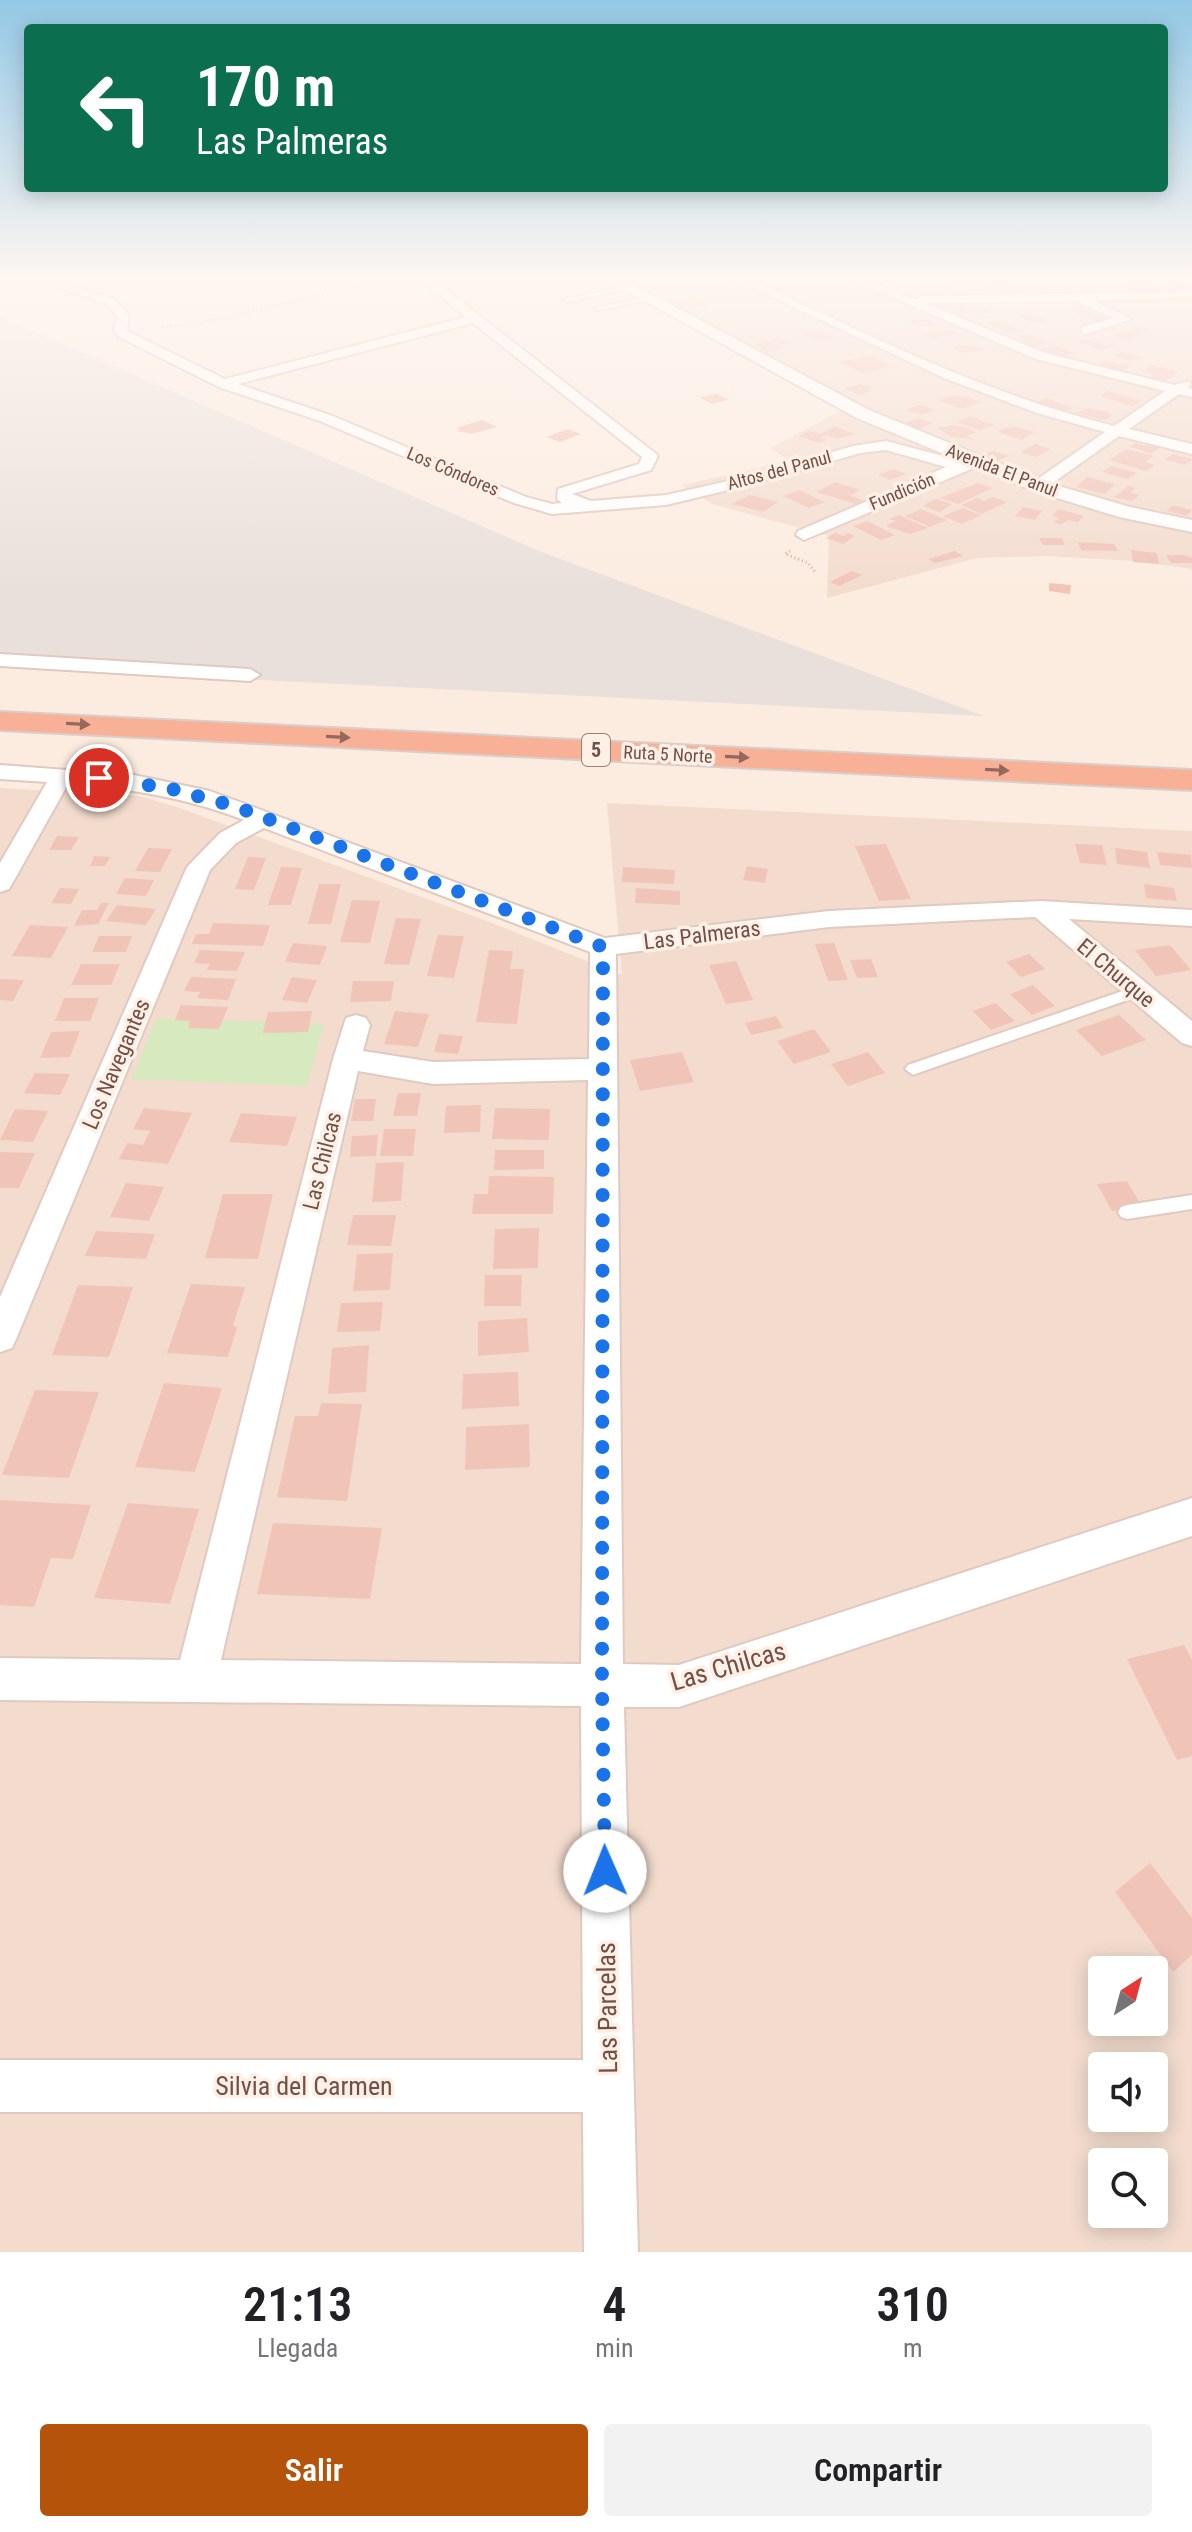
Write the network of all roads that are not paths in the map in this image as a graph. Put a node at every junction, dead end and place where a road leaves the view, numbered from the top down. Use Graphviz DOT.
graph roads {
  1 [pos="220,382"];
  2 [pos="231,382"];
  3 [pos="557,382"];
  4 [pos="803,382"];
  5 [pos="967,382"];
  6 [pos="1144,382"];
  7 [pos="1186,382"];
  8 [pos="224,384"];
  9 [pos="1175,390"];
  10 [pos="1192,393"];
  11 [pos="863,414"];
  12 [pos="1117,431"];
  13 [pos="886,445"];
  14 [pos="1192,449"];
  15 [pos="961,466"];
  16 [pos="1003,472"];
  17 [pos="1038,486"];
  18 [pos="673,498"];
  19 [pos="585,506"];
  20 [pos="1192,526"];
  21 [pos="804,535"];
  22 [pos="0,660"];
  23 [pos="250,675"];
  24 [pos="0,696"];
  25 [pos="0,721"];
  26 [pos="1192,754"];
  27 [pos="0,772"];
  28 [pos="62,775"];
  29 [pos="1192,780"];
  30 [pos="264,818"];
  31 [pos="0,884"];
  32 [pos="1041,909"];
  33 [pos="1192,918"];
  34 [pos="603,947"];
  35 [pos="1137,991"];
  36 [pos="356,1025"];
  37 [pos="1192,1036"];
  38 [pos="347,1059"];
  39 [pos="603,1069"];
  40 [pos="913,1069"];
  41 [pos="1192,1202"];
  42 [pos="1127,1212"];
  43 [pos="0,1337"];
  44 [pos="1192,1517"];
  45 [pos="0,1679"];
  46 [pos="195,1682"];
  47 [pos="602,1686"];
  48 [pos="0,2086"];
  49 [pos="608,2086"];
  50 [pos="611,2252"];
  1 -- 8 [label="street, Los Cóndores"];
  2 -- 8 [label="street"];
  3 -- 19 [label="street"];
  4 -- 11 [label="street, Avenida El Panul"];
  5 -- 12 [label="street"];
  6 -- 9 [label="street"];
  7 -- 9 [label="street"];
  8 -- 19 [label="street, Los Cóndores"];
  9 -- 10 [label="street"];
  9 -- 12 [label="street"];
  11 -- 13 [label="street"];
  11 -- 16 [label="street, Avenida El Panul"];
  12 -- 14 [label="street"];
  12 -- 17 [label="street"];
  13 -- 15 [label="street, Altos del Panul"];
  13 -- 18 [label="street, Altos del Panul"];
  15 -- 16 [label="street, Fundición"];
  15 -- 21 [label="street, Fundición"];
  16 -- 17 [label="street, Avenida El Panul"];
  17 -- 20 [label="street, Avenida El Panul"];
  18 -- 19 [label="street, Los Cóndores"];
  22 -- 23 [label="street"];
  24 -- 26 [label="highway, Ruta 5 Norte / 5"];
  25 -- 29 [label="highway, Ruta 5 Norte / 5, one-way"];
  27 -- 28 [label="street, Las Palmeras"];
  28 -- 30 [label="street, Las Palmeras"];
  28 -- 31 [label="street"];
  30 -- 34 [label="street, Las Palmeras"];
  30 -- 43 [label="street, Los Navegantes"];
  32 -- 33 [label="street, Las Palmeras"];
  32 -- 34 [label="street, Las Palmeras"];
  32 -- 35 [label="street, El Churque"];
  34 -- 39 [label="street, Las Parcelas"];
  35 -- 37 [label="street, El Churque"];
  35 -- 40 [label="lane"];
  36 -- 38 [label="street, Las Chilcas"];
  38 -- 39 [label="street"];
  38 -- 46 [label="street, Las Chilcas"];
  39 -- 47 [label="street, Las Parcelas"];
  41 -- 42 [label="lane"];
  44 -- 47 [label="street, Las Chilcas"];
  45 -- 46 [label="street, Las Chilcas"];
  46 -- 47 [label="street, Las Chilcas"];
  47 -- 49 [label="street, Las Parcelas"];
  48 -- 49 [label="street, Silvia del Carmen"];
  49 -- 50 [label="street, Las Parcelas"];
}
